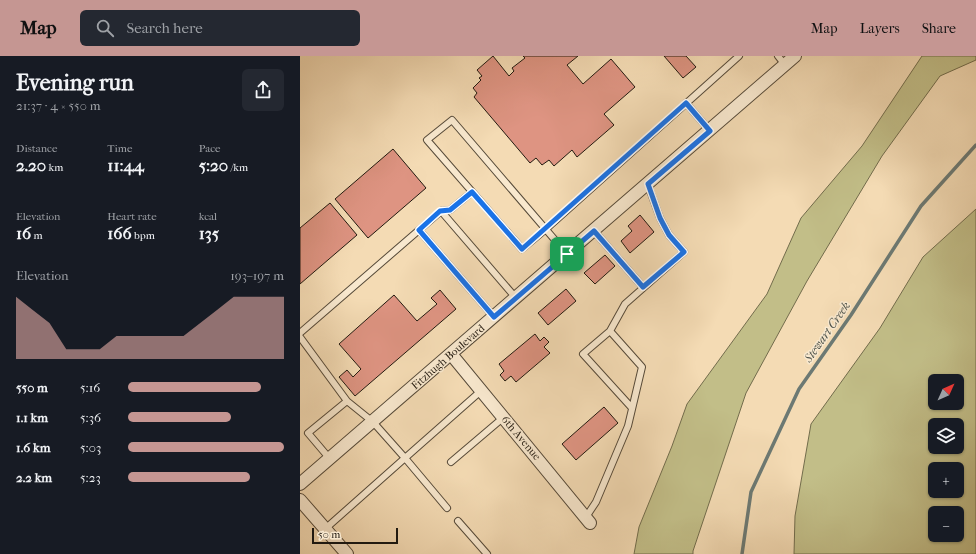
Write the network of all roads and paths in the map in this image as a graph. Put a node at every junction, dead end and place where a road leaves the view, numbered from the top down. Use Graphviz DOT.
graph roads {
  1 [pos="739,56"];
  2 [pos="795,56"];
  3 [pos="781,60"];
  4 [pos="686,103"];
  5 [pos="710,131"];
  6 [pos="648,184"];
  7 [pos="472,192"];
  8 [pos="440,211"];
  9 [pos="546,229"];
  10 [pos="419,230"];
  11 [pos="594,231"];
  12 [pos="567,254"];
  13 [pos="643,287"];
  14 [pos="516,298"];
  15 [pos="494,317"];
  16 [pos="610,331"];
  17 [pos="300,333"];
  18 [pos="300,337"];
  19 [pos="451,354"];
  20 [pos="482,390"];
  21 [pos="347,401"];
  22 [pos="632,408"];
  23 [pos="504,417"];
  24 [pos="373,422"];
  25 [pos="405,458"];
  26 [pos="330,459"];
  27 [pos="451,462"];
  28 [pos="300,484"];
  29 [pos="300,500"];
  30 [pos="447,508"];
  31 [pos="588,520"];
  32 [pos="458,521"];
  33 [pos="325,529"];
  34 [pos="347,554"];
  35 [pos="487,554"];
  1 -- 4 [label="lane"];
  2 -- 3 [label="street, Fitzhugh Boulevard"];
  3 -- 5 [label="street, Fitzhugh Boulevard"];
  4 -- 5 [label="lane"];
  4 -- 9 [label="lane"];
  5 -- 6 [label="street, Fitzhugh Boulevard"];
  6 -- 11 [label="street, Fitzhugh Boulevard"];
  6 -- 13 [label="lane"];
  7 -- 8 [label="lane"];
  7 -- 9 [label="lane"];
  7 -- 9 [label="lane"];
  8 -- 10 [label="lane"];
  8 -- 14 [label="lane"];
  9 -- 12 [label="lane"];
  10 -- 15 [label="lane"];
  10 -- 17 [label="lane"];
  11 -- 12 [label="street, Fitzhugh Boulevard"];
  11 -- 13 [label="lane"];
  12 -- 14 [label="street, Fitzhugh Boulevard"];
  13 -- 16 [label="lane"];
  14 -- 15 [label="street, Fitzhugh Boulevard"];
  15 -- 19 [label="street, Fitzhugh Boulevard"];
  16 -- 22 [label="lane"];
  16 -- 22 [label="lane"];
  18 -- 21 [label="lane"];
  19 -- 20 [label="street, 6th Avenue"];
  19 -- 24 [label="street, Fitzhugh Boulevard"];
  20 -- 23 [label="street, 6th Avenue"];
  20 -- 25 [label="lane"];
  21 -- 24 [label="lane"];
  21 -- 26 [label="lane"];
  22 -- 31 [label="lane"];
  23 -- 27 [label="lane"];
  23 -- 31 [label="street, 6th Avenue"];
  24 -- 25 [label="lane"];
  24 -- 26 [label="street, Fitzhugh Boulevard"];
  25 -- 30 [label="lane"];
  25 -- 33 [label="lane"];
  26 -- 28 [label="street, Fitzhugh Boulevard"];
  29 -- 33 [label="street"];
  32 -- 35 [label="lane"];
  33 -- 34 [label="street"];
}
